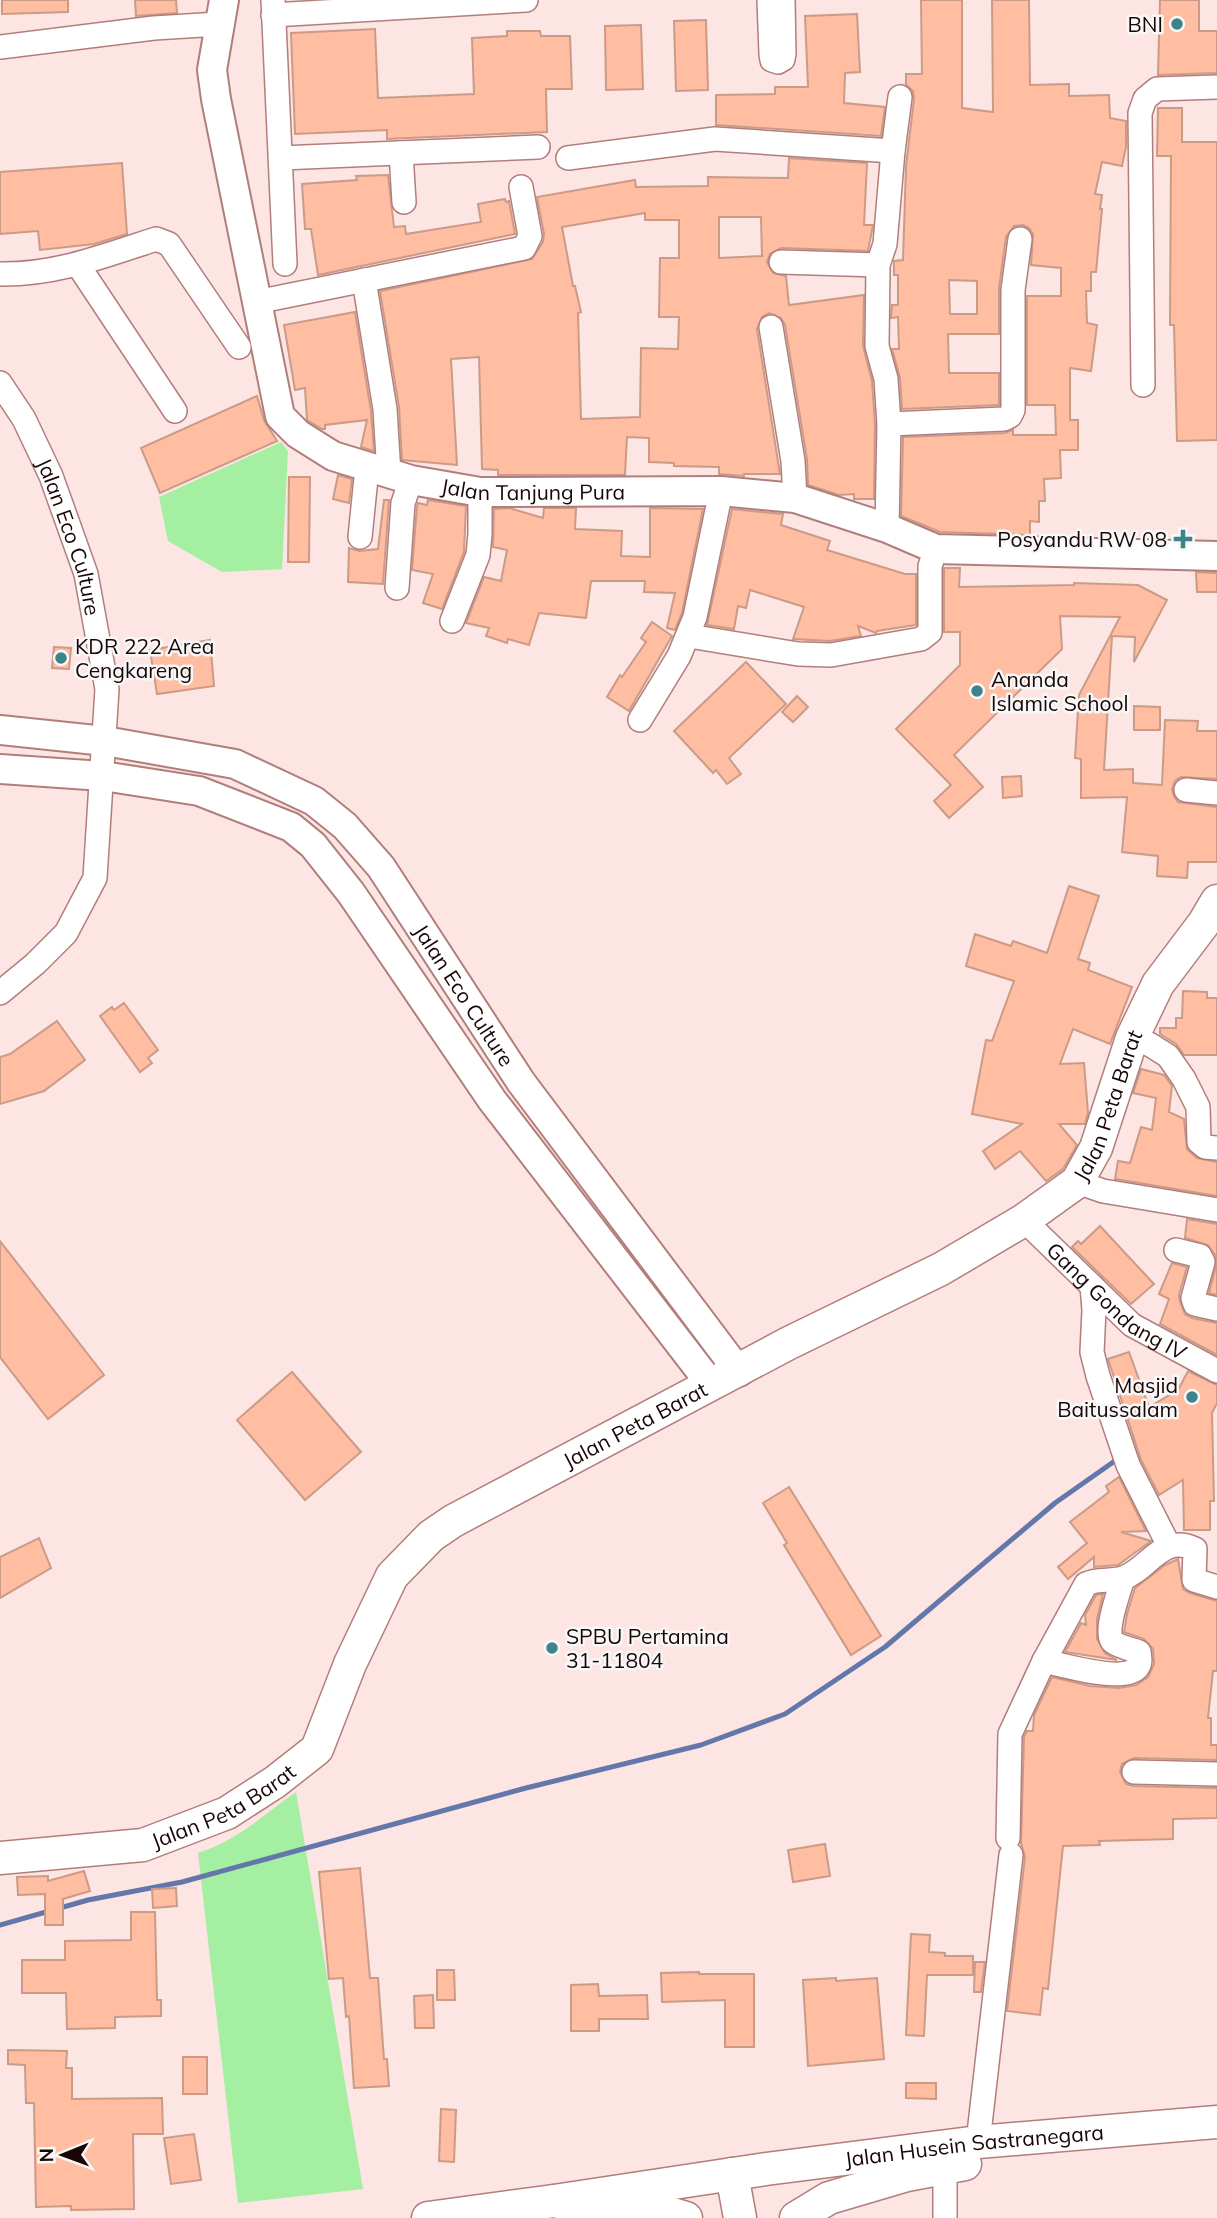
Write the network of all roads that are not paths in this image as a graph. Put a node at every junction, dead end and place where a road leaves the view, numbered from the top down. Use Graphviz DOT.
graph roads {
  1 [pos="526,0"];
  2 [pos="769,0"];
  3 [pos="783,0"];
  4 [pos="273,7"];
  5 [pos="222,12"];
  6 [pos="0,47"];
  7 [pos="1217,86"];
  8 [pos="900,97"];
  9 [pos="538,147"];
  10 [pos="893,151"];
  11 [pos="401,153"];
  12 [pos="281,158"];
  13 [pos="568,158"];
  14 [pos="520,187"];
  15 [pos="404,202"];
  16 [pos="1020,239"];
  17 [pos="780,262"];
  18 [pos="285,264"];
  19 [pos="78,265"];
  20 [pos="878,265"];
  21 [pos="0,274"];
  22 [pos="24,274"];
  23 [pos="364,280"];
  24 [pos="0,291"];
  25 [pos="256,302"];
  26 [pos="771,327"];
  27 [pos="239,348"];
  28 [pos="0,383"];
  29 [pos="1143,385"];
  30 [pos="175,411"];
  31 [pos="889,425"];
  32 [pos="389,474"];
  33 [pos="721,491"];
  34 [pos="480,492"];
  35 [pos="795,498"];
  36 [pos="887,528"];
  37 [pos="360,537"];
  38 [pos="936,549"];
  39 [pos="1217,556"];
  40 [pos="397,588"];
  41 [pos="452,621"];
  42 [pos="689,636"];
  43 [pos="640,720"];
  44 [pos="0,730"];
  45 [pos="105,741"];
  46 [pos="0,769"];
  47 [pos="103,776"];
  48 [pos="1186,790"];
  49 [pos="1217,793"];
  50 [pos="381,867"];
  51 [pos="351,893"];
  52 [pos="1213,916"];
  53 [pos="0,993"];
  54 [pos="1132,1038"];
  55 [pos="1217,1148"];
  56 [pos="1077,1181"];
  57 [pos="1217,1210"];
  58 [pos="1024,1220"];
  59 [pos="1176,1250"];
  60 [pos="1092,1286"];
  61 [pos="1217,1309"];
  62 [pos="1217,1371"];
  63 [pos="738,1372"];
  64 [pos="702,1389"];
  65 [pos="1169,1546"];
  66 [pos="1123,1578"];
  67 [pos="1217,1587"];
  68 [pos="1044,1661"];
  69 [pos="1134,1772"];
  70 [pos="1217,1774"];
  71 [pos="0,1858"];
  72 [pos="1217,2122"];
  73 [pos="1217,2141"];
  74 [pos="978,2142"];
  75 [pos="732,2174"];
  76 [pos="945,2178"];
  77 [pos="554,2201"];
  78 [pos="635,2215"];
  79 [pos="428,2218"];
  80 [pos="686,2218"];
  81 [pos="740,2218"];
  82 [pos="796,2218"];
  83 [pos="945,2218"];
  1 -- 4 [label="street"];
  2 -- 3 [label="street"];
  4 -- 12 [label="street"];
  5 -- 6 [label="street"];
  5 -- 25 [label="street, Jalan Tanjung Pura"];
  7 -- 29 [label="street"];
  8 -- 10 [label="street"];
  9 -- 11 [label="street"];
  10 -- 13 [label="street"];
  10 -- 20 [label="street"];
  11 -- 12 [label="street"];
  11 -- 15 [label="street"];
  12 -- 18 [label="street"];
  14 -- 23 [label="street"];
  16 -- 31 [label="street"];
  17 -- 20 [label="street"];
  19 -- 22 [label="street"];
  19 -- 27 [label="street"];
  19 -- 30 [label="street"];
  20 -- 31 [label="street"];
  21 -- 22 [label="street"];
  22 -- 24 [label="street"];
  23 -- 25 [label="street"];
  23 -- 32 [label="street"];
  25 -- 32 [label="street, Jalan Tanjung Pura"];
  26 -- 35 [label="street"];
  28 -- 45 [label="street, Jalan Eco Culture"];
  31 -- 36 [label="street"];
  32 -- 34 [label="street, Jalan Tanjung Pura"];
  32 -- 37 [label="street"];
  32 -- 40 [label="street"];
  33 -- 34 [label="street, Jalan Tanjung Pura"];
  33 -- 35 [label="street, Jalan Tanjung Pura"];
  33 -- 42 [label="street"];
  34 -- 41 [label="street"];
  35 -- 36 [label="street, Jalan Tanjung Pura"];
  36 -- 38 [label="street, Jalan Tanjung Pura"];
  38 -- 39 [label="street, Jalan Tanjung Pura"];
  38 -- 42 [label="street"];
  42 -- 43 [label="street"];
  44 -- 45 [label="street, Jalan Eco Culture"];
  45 -- 47 [label="street, Jalan Eco Culture"];
  45 -- 50 [label="street, Jalan Eco Culture"];
  46 -- 47 [label="street, Jalan Eco Culture"];
  47 -- 51 [label="street, Jalan Eco Culture"];
  47 -- 53 [label="street, Jalan Eco Culture"];
  48 -- 49 [label="street"];
  50 -- 51 [label="street"];
  50 -- 63 [label="street, Jalan Eco Culture"];
  51 -- 64 [label="street, Jalan Eco Culture"];
  52 -- 54 [label="main road, Jalan Peta Barat"];
  54 -- 55 [label="street"];
  54 -- 56 [label="main road, Jalan Peta Barat"];
  56 -- 57 [label="street"];
  56 -- 58 [label="main road, Jalan Peta Barat"];
  58 -- 60 [label="street, Gang Gondang IV"];
  58 -- 63 [label="main road, Jalan Peta Barat"];
  59 -- 61 [label="street"];
  60 -- 62 [label="street, Gang Gondang IV"];
  60 -- 65 [label="street"];
  63 -- 64 [label="main road, Jalan Peta Barat"];
  64 -- 71 [label="main road, Jalan Peta Barat"];
  65 -- 66 [label="street"];
  65 -- 67 [label="street"];
  66 -- 68 [label="street"];
  66 -- 68 [label="street"];
  68 -- 74 [label="street"];
  69 -- 70 [label="street"];
  72 -- 74 [label="main road, Jalan Husein Sastranegara"];
  73 -- 76 [label="main road, Jalan Husein Sastranegara"];
  74 -- 75 [label="main road, Jalan Husein Sastranegara"];
  75 -- 77 [label="main road, Jalan Husein Sastranegara"];
  75 -- 81 [label="main road"];
  76 -- 82 [label="main road, Jalan Husein Sastranegara"];
  76 -- 83 [label="street"];
  77 -- 78 [label="main road, Jalan Husein Sastranegara"];
  77 -- 79 [label="main road, Jalan Husein Sastranegara"];
  78 -- 80 [label="main road, Jalan Husein Sastranegara"];
}
